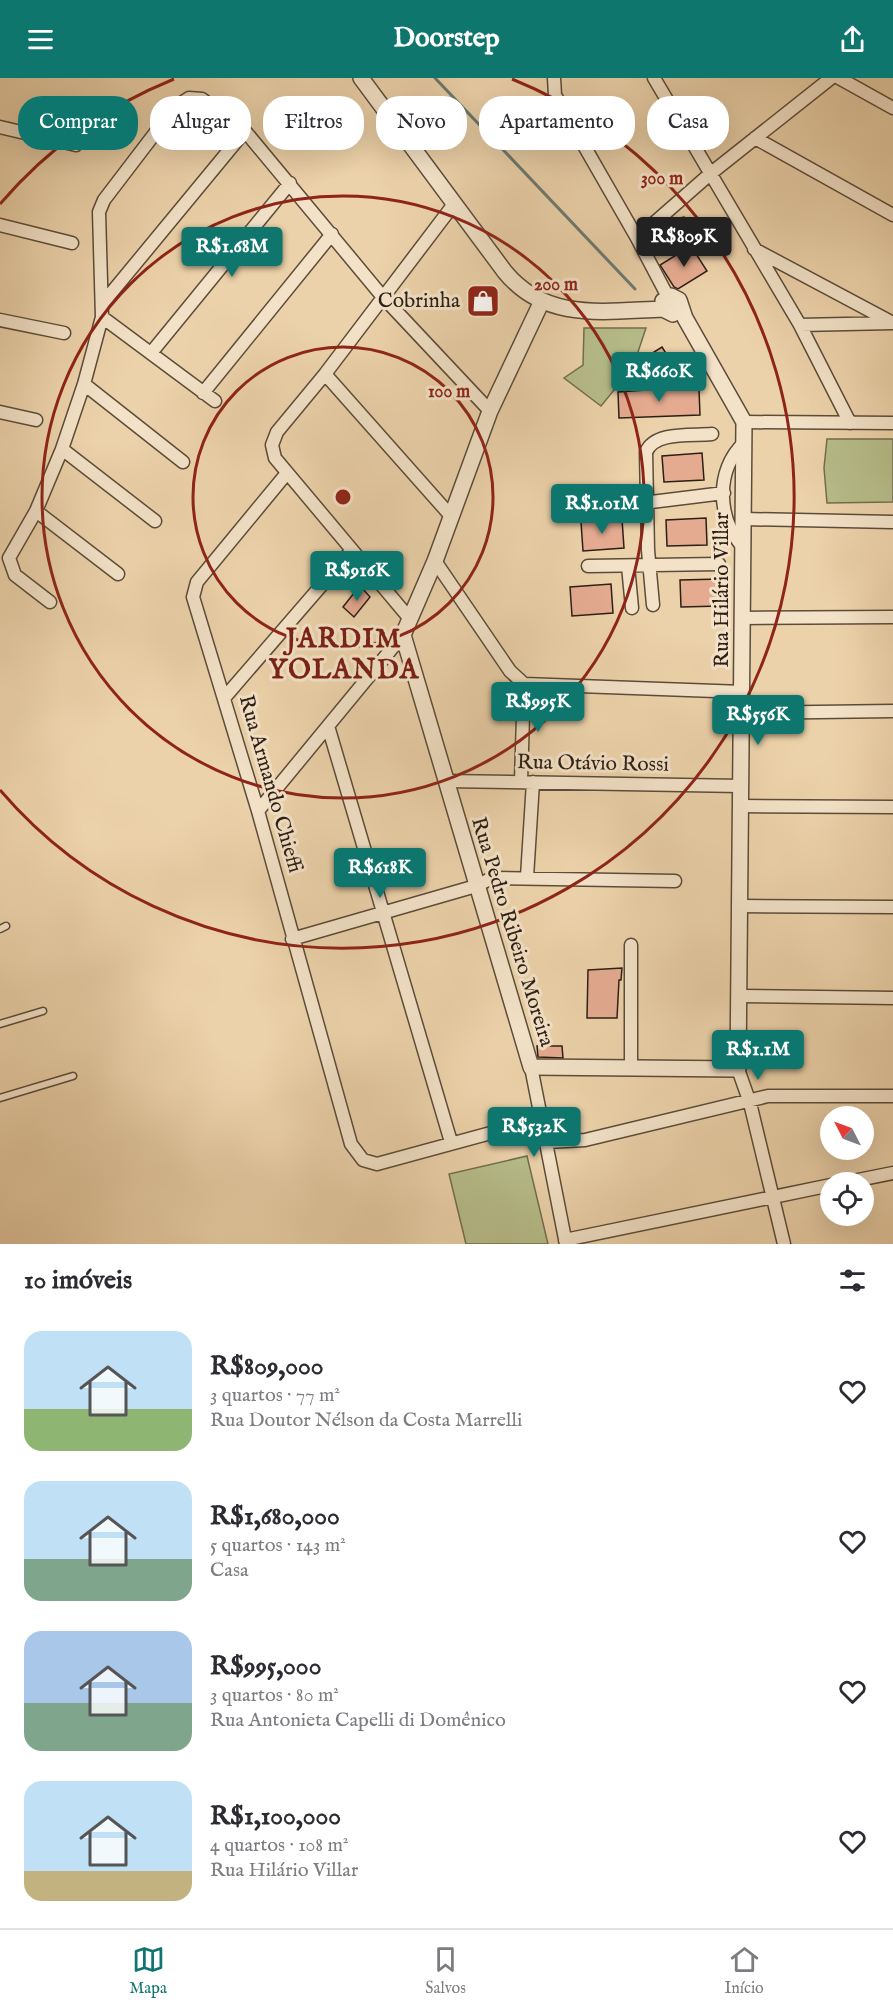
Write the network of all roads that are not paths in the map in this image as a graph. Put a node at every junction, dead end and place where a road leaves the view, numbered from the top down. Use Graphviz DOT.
graph roads {
  1 [pos="361,78"];
  2 [pos="554,78"];
  3 [pos="654,78"];
  4 [pos="831,78"];
  5 [pos="838,78"];
  6 [pos="893,108"];
  7 [pos="0,127"];
  8 [pos="18,131"];
  9 [pos="251,138"];
  10 [pos="755,138"];
  11 [pos="150,140"];
  12 [pos="229,150"];
  13 [pos="710,174"];
  14 [pos="290,183"];
  15 [pos="454,204"];
  16 [pos="893,215"];
  17 [pos="0,225"];
  18 [pos="332,234"];
  19 [pos="637,238"];
  20 [pos="72,243"];
  21 [pos="753,248"];
  22 [pos="382,296"];
  23 [pos="103,303"];
  24 [pos="541,303"];
  25 [pos="665,303"];
  26 [pos="102,317"];
  27 [pos="0,320"];
  28 [pos="893,323"];
  29 [pos="800,325"];
  30 [pos="64,333"];
  31 [pos="151,353"];
  32 [pos="325,374"];
  33 [pos="84,384"];
  34 [pos="203,393"];
  35 [pos="215,401"];
  36 [pos="490,411"];
  37 [pos="0,412"];
  38 [pos="36,420"];
  39 [pos="744,422"];
  40 [pos="850,423"];
  41 [pos="893,423"];
  42 [pos="711,434"];
  43 [pos="744,443"];
  44 [pos="62,449"];
  45 [pos="183,462"];
  46 [pos="287,473"];
  47 [pos="724,493"];
  48 [pos="649,504"];
  49 [pos="595,509"];
  50 [pos="36,511"];
  51 [pos="450,515"];
  52 [pos="744,519"];
  53 [pos="155,521"];
  54 [pos="893,522"];
  55 [pos="743,547"];
  56 [pos="352,550"];
  57 [pos="435,561"];
  58 [pos="719,564"];
  59 [pos="588,566"];
  60 [pos="628,566"];
  61 [pos="649,566"];
  62 [pos="118,574"];
  63 [pos="50,603"];
  64 [pos="653,605"];
  65 [pos="632,608"];
  66 [pos="893,617"];
  67 [pos="743,618"];
  68 [pos="410,619"];
  69 [pos="403,635"];
  70 [pos="524,684"];
  71 [pos="743,692"];
  72 [pos="225,697"];
  73 [pos="893,711"];
  74 [pos="742,713"];
  75 [pos="328,726"];
  76 [pos="445,781"];
  77 [pos="527,782"];
  78 [pos="741,786"];
  79 [pos="741,806"];
  80 [pos="893,807"];
  81 [pos="258,811"];
  82 [pos="526,877"];
  83 [pos="675,881"];
  84 [pos="476,886"];
  85 [pos="740,906"];
  86 [pos="893,907"];
  87 [pos="383,913"];
  88 [pos="292,939"];
  89 [pos="631,945"];
  90 [pos="739,996"];
  91 [pos="893,998"];
  92 [pos="43,1011"];
  93 [pos="0,1024"];
  94 [pos="531,1067"];
  95 [pos="631,1067"];
  96 [pos="738,1069"];
  97 [pos="73,1076"];
  98 [pos="893,1096"];
  99 [pos="0,1098"];
  100 [pos="750,1103"];
  101 [pos="542,1119"];
  102 [pos="452,1142"];
  103 [pos="547,1142"];
  104 [pos="893,1173"];
  105 [pos="874,1177"];
  106 [pos="820,1187"];
  107 [pos="774,1197"];
  108 [pos="565,1242"];
  109 [pos="784,1244"];
  1 -- 15 [label="street"];
  2 -- 19 [label="street"];
  3 -- 13 [label="street"];
  4 -- 10 [label="street"];
  5 -- 6 [label="street"];
  7 -- 8 [label="street"];
  9 -- 14 [label="street"];
  10 -- 13 [label="street"];
  10 -- 16 [label="street"];
  11 -- 23 [label="street"];
  12 -- 23 [label="street"];
  13 -- 19 [label="street"];
  13 -- 21 [label="street"];
  14 -- 18 [label="street"];
  14 -- 31 [label="street"];
  15 -- 22 [label="street"];
  15 -- 24 [label="street"];
  17 -- 20 [label="street"];
  18 -- 22 [label="street"];
  18 -- 34 [label="street"];
  19 -- 25 [label="street"];
  21 -- 28 [label="street"];
  21 -- 29 [label="street"];
  22 -- 32 [label="street"];
  22 -- 36 [label="street"];
  23 -- 26 [label="street"];
  24 -- 25 [label="street"];
  24 -- 36 [label="street"];
  25 -- 39 [label="street, Rua Hilário Villar"];
  26 -- 31 [label="street"];
  26 -- 33 [label="street"];
  27 -- 30 [label="street"];
  28 -- 29 [label="street"];
  29 -- 40 [label="street"];
  31 -- 34 [label="street"];
  32 -- 46 [label="street"];
  32 -- 51 [label="street"];
  33 -- 44 [label="street"];
  33 -- 45 [label="street"];
  34 -- 35 [label="street"];
  36 -- 51 [label="street"];
  37 -- 38 [label="street"];
  39 -- 40 [label="street"];
  39 -- 43 [label="street, Rua Hilário Villar"];
  40 -- 41 [label="street"];
  42 -- 48 [label="street"];
  43 -- 47 [label="street"];
  43 -- 52 [label="street, Rua Hilário Villar"];
  44 -- 50 [label="street"];
  44 -- 53 [label="street"];
  46 -- 56 [label="street"];
  46 -- 72 [label="street, Rua Armando Chieffi"];
  47 -- 48 [label="street"];
  47 -- 55 [label="street"];
  48 -- 49 [label="street"];
  48 -- 61 [label="street"];
  50 -- 62 [label="street"];
  50 -- 63 [label="street"];
  51 -- 57 [label="street"];
  52 -- 54 [label="street"];
  52 -- 55 [label="street, Rua Hilário Villar"];
  55 -- 67 [label="street, Rua Hilário Villar"];
  56 -- 68 [label="street"];
  56 -- 72 [label="street"];
  57 -- 68 [label="street"];
  57 -- 70 [label="street"];
  58 -- 61 [label="street"];
  59 -- 60 [label="street"];
  60 -- 61 [label="street"];
  60 -- 65 [label="street"];
  61 -- 64 [label="street"];
  66 -- 67 [label="street"];
  67 -- 71 [label="street, Rua Hilário Villar"];
  68 -- 69 [label="street"];
  69 -- 75 [label="street"];
  69 -- 76 [label="street, Rua Pedro Ribeiro Moreira"];
  70 -- 71 [label="street"];
  70 -- 77 [label="street"];
  71 -- 74 [label="street, Rua Hilário Villar"];
  72 -- 81 [label="street, Rua Armando Chieffi"];
  73 -- 74 [label="street"];
  74 -- 78 [label="street, Rua Hilário Villar"];
  75 -- 81 [label="street"];
  75 -- 87 [label="street"];
  76 -- 77 [label="street, Rua Otávio Rossi"];
  76 -- 84 [label="street, Rua Pedro Ribeiro Moreira"];
  77 -- 78 [label="street, Rua Otávio Rossi"];
  77 -- 82 [label="street"];
  78 -- 79 [label="street, Rua Hilário Villar"];
  79 -- 80 [label="street"];
  79 -- 85 [label="street, Rua Hilário Villar"];
  81 -- 88 [label="street, Rua Armando Chieffi"];
  82 -- 83 [label="street"];
  82 -- 84 [label="street"];
  84 -- 87 [label="street"];
  84 -- 94 [label="street, Rua Pedro Ribeiro Moreira"];
  85 -- 86 [label="street"];
  85 -- 90 [label="street, Rua Hilário Villar"];
  87 -- 88 [label="street"];
  87 -- 102 [label="street"];
  88 -- 102 [label="street, Rua Armando Chieffi"];
  89 -- 95 [label="street"];
  90 -- 91 [label="street"];
  90 -- 96 [label="street, Rua Hilário Villar"];
  92 -- 93 [label="lane"];
  94 -- 95 [label="street"];
  94 -- 101 [label="street, Rua Pedro Ribeiro Moreira"];
  95 -- 96 [label="street"];
  96 -- 100 [label="street, Rua Hilário Villar"];
  97 -- 99 [label="lane"];
  98 -- 100 [label="street"];
  100 -- 103 [label="street"];
  100 -- 107 [label="street, Rua Hilário Villar"];
  101 -- 102 [label="street"];
  101 -- 103 [label="street, Rua Pedro Ribeiro Moreira"];
  103 -- 108 [label="street, Rua Pedro Ribeiro Moreira"];
  104 -- 105 [label="street"];
  106 -- 107 [label="street"];
  107 -- 108 [label="street"];
  107 -- 109 [label="street, Rua Hilário Villar"];
}
